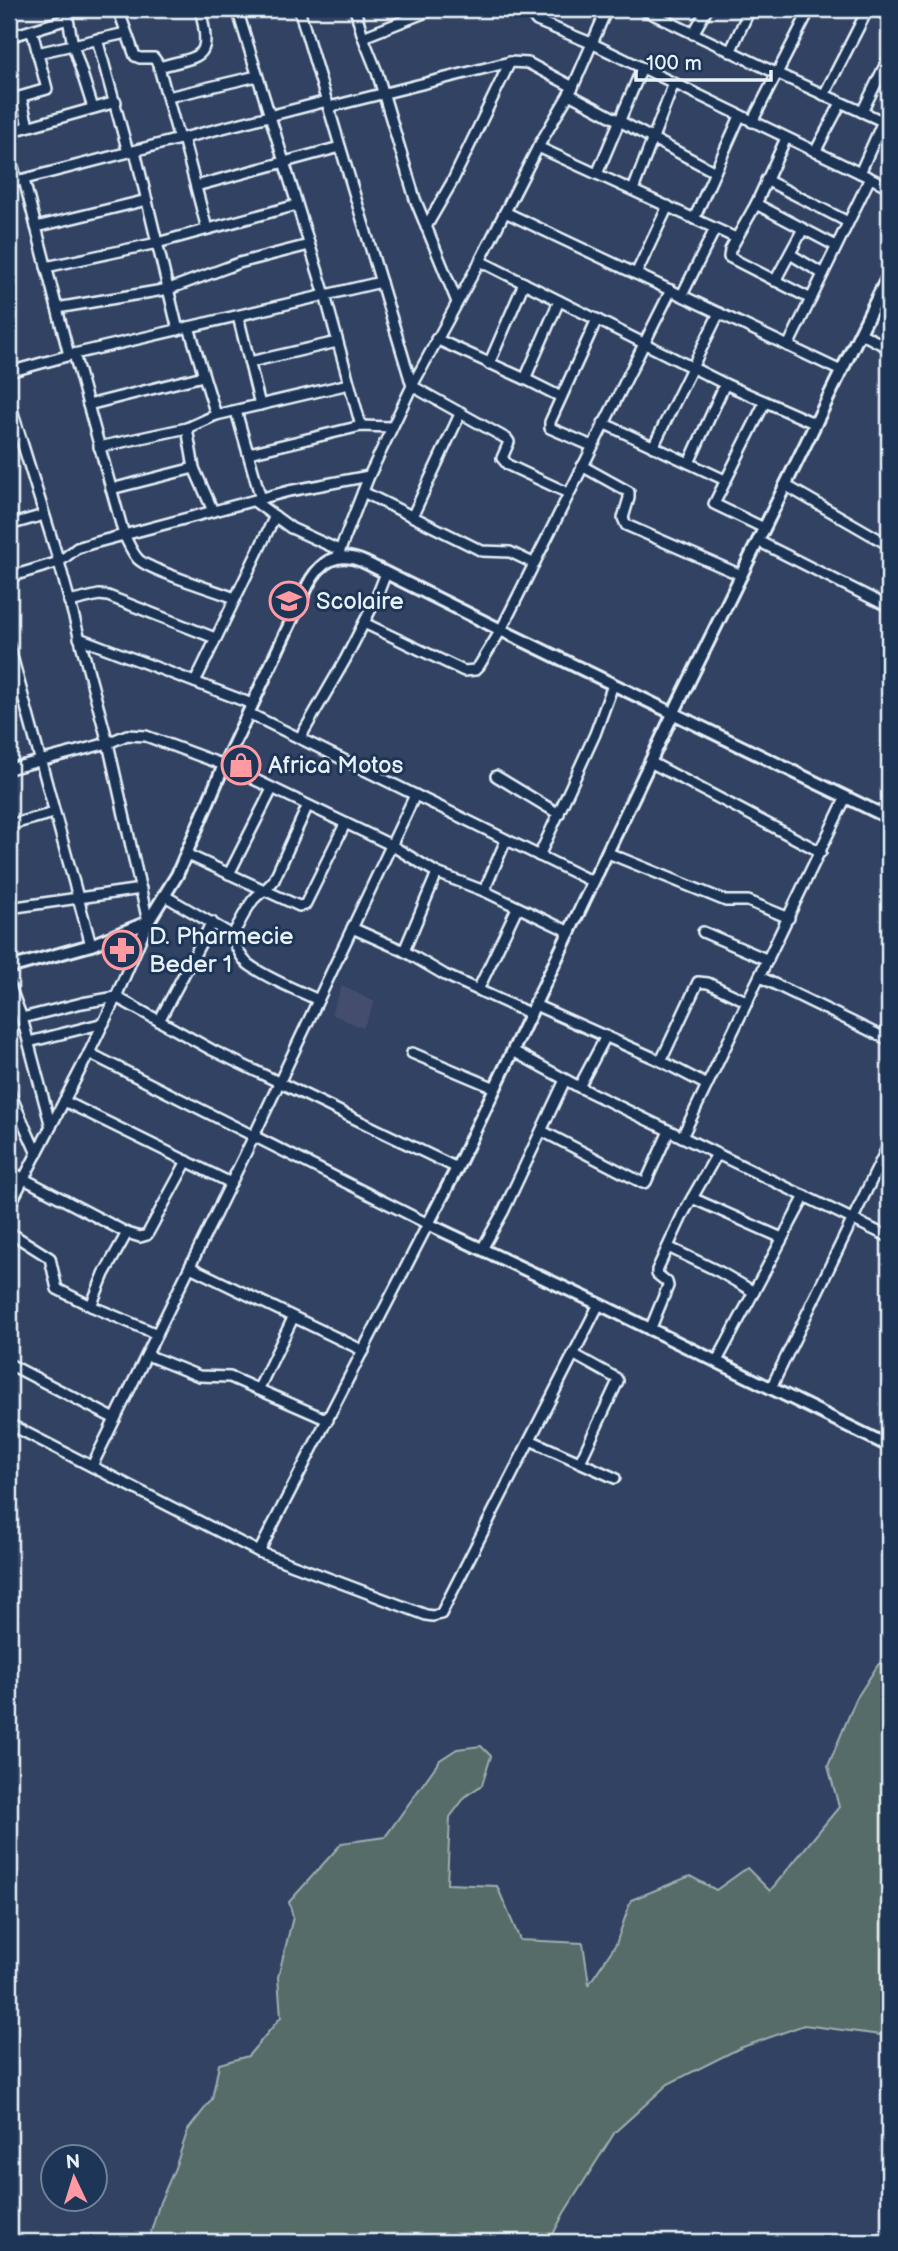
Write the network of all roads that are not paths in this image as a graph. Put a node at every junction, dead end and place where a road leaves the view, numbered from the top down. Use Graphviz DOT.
graph roads {
  1 [pos="65,9"];
  2 [pos="120,9"];
  3 [pos="210,9"];
  4 [pos="237,9"];
  5 [pos="299,9"];
  6 [pos="355,9"];
  7 [pos="434,9"];
  8 [pos="530,9"];
  9 [pos="607,9"];
  10 [pos="642,9"];
  11 [pos="707,9"];
  12 [pos="750,9"];
  13 [pos="810,9"];
  14 [pos="868,9"];
  15 [pos="421,11"];
  16 [pos="659,12"];
  17 [pos="68,19"];
  18 [pos="32,31"];
  19 [pos="126,33"];
  20 [pos="693,34"];
  21 [pos="9,37"];
  22 [pos="363,37"];
  23 [pos="97,40"];
  24 [pos="591,43"];
  25 [pos="72,45"];
  26 [pos="37,52"];
  27 [pos="730,52"];
  28 [pos="889,57"];
  29 [pos="510,62"];
  30 [pos="159,67"];
  31 [pos="642,68"];
  32 [pos="776,73"];
  33 [pos="257,76"];
  34 [pos="674,83"];
  35 [pos="571,90"];
  36 [pos="383,94"];
  37 [pos="824,95"];
  38 [pos="21,97"];
  39 [pos="168,97"];
  40 [pos="9,100"];
  41 [pos="116,102"];
  42 [pos="841,103"];
  43 [pos="328,104"];
  44 [pos="93,107"];
  45 [pos="862,112"];
  46 [pos="269,116"];
  47 [pos="740,116"];
  48 [pos="620,120"];
  49 [pos="752,122"];
  50 [pos="886,122"];
  51 [pos="28,127"];
  52 [pos="9,132"];
  53 [pos="786,138"];
  54 [pos="181,139"];
  55 [pos="653,139"];
  56 [pos="340,147"];
  57 [pos="538,147"];
  58 [pos="132,152"];
  59 [pos="815,152"];
  60 [pos="9,153"];
  61 [pos="284,163"];
  62 [pos="715,172"];
  63 [pos="860,173"];
  64 [pos="597,174"];
  65 [pos="870,178"];
  66 [pos="766,180"];
  67 [pos="16,182"];
  68 [pos="196,186"];
  69 [pos="889,187"];
  70 [pos="633,190"];
  71 [pos="147,200"];
  72 [pos="756,204"];
  73 [pos="297,205"];
  74 [pos="668,206"];
  75 [pos="505,212"];
  76 [pos="694,219"];
  77 [pos="848,222"];
  78 [pos="426,227"];
  79 [pos="36,228"];
  80 [pos="207,229"];
  81 [pos="715,229"];
  82 [pos="803,229"];
  83 [pos="736,239"];
  84 [pos="157,243"];
  85 [pos="309,245"];
  86 [pos="836,246"];
  87 [pos="790,254"];
  88 [pos="480,261"];
  89 [pos="46,268"];
  90 [pos="636,274"];
  91 [pos="823,274"];
  92 [pos="889,274"];
  93 [pos="775,281"];
  94 [pos="381,282"];
  95 [pos="524,283"];
  96 [pos="169,289"];
  97 [pos="671,290"];
  98 [pos="325,295"];
  99 [pos="682,295"];
  100 [pos="811,299"];
  101 [pos="559,300"];
  102 [pos="457,302"];
  103 [pos="57,308"];
  104 [pos="719,313"];
  105 [pos="239,316"];
  106 [pos="597,319"];
  107 [pos="189,327"];
  108 [pos="178,330"];
  109 [pos="860,333"];
  110 [pos="436,339"];
  111 [pos="337,342"];
  112 [pos="644,343"];
  113 [pos="788,346"];
  114 [pos="889,348"];
  115 [pos="72,355"];
  116 [pos="250,362"];
  117 [pos="489,363"];
  118 [pos="691,367"];
  119 [pos="841,371"];
  120 [pos="9,372"];
  121 [pos="203,376"];
  122 [pos="525,379"];
  123 [pos="349,384"];
  124 [pos="725,384"];
  125 [pos="412,386"];
  126 [pos="561,397"];
  127 [pos="765,402"];
  128 [pos="88,405"];
  129 [pos="260,405"];
  130 [pos="10,407"];
  131 [pos="236,411"];
  132 [pos="461,412"];
  133 [pos="216,415"];
  134 [pos="604,424"];
  135 [pos="816,424"];
  136 [pos="361,426"];
  137 [pos="391,427"];
  138 [pos="187,428"];
  139 [pos="592,446"];
  140 [pos="99,447"];
  141 [pos="653,447"];
  142 [pos="248,453"];
  143 [pos="688,463"];
  144 [pos="582,466"];
  145 [pos="194,468"];
  146 [pos="369,476"];
  147 [pos="725,480"];
  148 [pos="785,485"];
  149 [pos="111,489"];
  150 [pos="363,492"];
  151 [pos="569,493"];
  152 [pos="258,500"];
  153 [pos="213,511"];
  154 [pos="44,514"];
  155 [pos="413,515"];
  156 [pos="275,516"];
  157 [pos="9,525"];
  158 [pos="764,528"];
  159 [pos="124,535"];
  160 [pos="758,541"];
  161 [pos="889,545"];
  162 [pos="338,554"];
  163 [pos="58,562"];
  164 [pos="533,563"];
  165 [pos="386,573"];
  166 [pos="741,575"];
  167 [pos="9,577"];
  168 [pos="235,598"];
  169 [pos="69,602"];
  170 [pos="889,607"];
  171 [pos="364,623"];
  172 [pos="501,630"];
  173 [pos="79,638"];
  174 [pos="215,638"];
  175 [pos="9,645"];
  176 [pos="195,682"];
  177 [pos="613,685"];
  178 [pos="21,691"];
  179 [pos="9,694"];
  180 [pos="250,709"];
  181 [pos="673,714"];
  182 [pos="300,738"];
  183 [pos="108,743"];
  184 [pos="40,761"];
  185 [pos="650,762"];
  186 [pos="224,765"];
  187 [pos="9,769"];
  188 [pos="496,776"];
  189 [pos="272,789"];
  190 [pos="415,794"];
  191 [pos="846,797"];
  192 [pos="307,807"];
  193 [pos="54,813"];
  194 [pos="559,814"];
  195 [pos="889,818"];
  196 [pos="345,824"];
  197 [pos="9,825"];
  198 [pos="506,840"];
  199 [pos="391,845"];
  200 [pos="821,852"];
  201 [pos="608,853"];
  202 [pos="186,854"];
  203 [pos="539,856"];
  204 [pos="437,873"];
  205 [pos="229,874"];
  206 [pos="593,883"];
  207 [pos="141,889"];
  208 [pos="265,891"];
  209 [pos="484,891"];
  210 [pos="165,896"];
  211 [pos="77,899"];
  212 [pos="9,908"];
  213 [pos="517,908"];
  214 [pos="789,918"];
  215 [pos="148,922"];
  216 [pos="212,922"];
  217 [pos="352,928"];
  218 [pos="570,932"];
  219 [pos="702,932"];
  220 [pos="232,936"];
  221 [pos="91,945"];
  222 [pos="404,951"];
  223 [pos="768,960"];
  224 [pos="9,968"];
  225 [pos="760,976"];
  226 [pos="9,984"];
  227 [pos="478,990"];
  228 [pos="116,997"];
  229 [pos="318,1000"];
  230 [pos="748,1002"];
  231 [pos="533,1009"];
  232 [pos="22,1018"];
  233 [pos="159,1021"];
  234 [pos="104,1023"];
  235 [pos="889,1024"];
  236 [pos="606,1036"];
  237 [pos="886,1039"];
  238 [pos="29,1042"];
  239 [pos="513,1051"];
  240 [pos="89,1053"];
  241 [pos="412,1053"];
  242 [pos="661,1060"];
  243 [pos="565,1080"];
  244 [pos="279,1083"];
  245 [pos="708,1084"];
  246 [pos="579,1087"];
  247 [pos="495,1088"];
  248 [pos="9,1091"];
  249 [pos="64,1101"];
  250 [pos="51,1127"];
  251 [pos="669,1130"];
  252 [pos="542,1131"];
  253 [pos="254,1136"];
  254 [pos="682,1137"];
  255 [pos="889,1144"];
  256 [pos="37,1154"];
  257 [pos="718,1154"];
  258 [pos="187,1161"];
  259 [pos="457,1168"];
  260 [pos="9,1171"];
  261 [pos="23,1179"];
  262 [pos="231,1183"];
  263 [pos="805,1196"];
  264 [pos="692,1198"];
  265 [pos="9,1207"];
  266 [pos="853,1219"];
  267 [pos="428,1224"];
  268 [pos="9,1232"];
  269 [pos="127,1233"];
  270 [pos="889,1237"];
  271 [pos="782,1238"];
  272 [pos="668,1247"];
  273 [pos="482,1249"];
  274 [pos="190,1267"];
  275 [pos="754,1292"];
  276 [pos="599,1304"];
  277 [pos="91,1306"];
  278 [pos="293,1318"];
  279 [pos="650,1330"];
  280 [pos="157,1334"];
  281 [pos="364,1351"];
  282 [pos="573,1354"];
  283 [pos="147,1355"];
  284 [pos="717,1361"];
  285 [pos="9,1364"];
  286 [pos="771,1388"];
  287 [pos="258,1390"];
  288 [pos="115,1419"];
  289 [pos="328,1420"];
  290 [pos="9,1423"];
  291 [pos="530,1440"];
  292 [pos="889,1446"];
  293 [pos="580,1462"];
  294 [pos="92,1466"];
  295 [pos="615,1478"];
  296 [pos="259,1552"];
  1 -- 17 [label="street"];
  2 -- 19 [label="street"];
  3 -- 30 [label="street"];
  4 -- 33 [label="street"];
  5 -- 43 [label="street"];
  6 -- 22 [label="street"];
  7 -- 15 [label="street"];
  8 -- 24 [label="street"];
  9 -- 24 [label="street"];
  10 -- 16 [label="street"];
  11 -- 20 [label="street"];
  12 -- 27 [label="street"];
  13 -- 32 [label="street"];
  14 -- 37 [label="street"];
  15 -- 22 [label="street"];
  16 -- 20 [label="street"];
  17 -- 18 [label="street"];
  17 -- 25 [label="street"];
  18 -- 21 [label="street"];
  18 -- 26 [label="street"];
  19 -- 23 [label="street"];
  19 -- 30 [label="street"];
  20 -- 27 [label="street"];
  22 -- 36 [label="street"];
  23 -- 25 [label="street"];
  23 -- 41 [label="street"];
  24 -- 31 [label="street"];
  24 -- 35 [label="street"];
  25 -- 26 [label="street"];
  25 -- 44 [label="street"];
  26 -- 38 [label="street"];
  27 -- 32 [label="street"];
  28 -- 45 [label="street"];
  29 -- 35 [label="street"];
  29 -- 36 [label="street"];
  29 -- 78 [label="street"];
  30 -- 39 [label="street"];
  31 -- 34 [label="street"];
  31 -- 48 [label="street"];
  32 -- 37 [label="street"];
  32 -- 49 [label="street"];
  33 -- 39 [label="street"];
  33 -- 46 [label="street"];
  34 -- 47 [label="street"];
  34 -- 55 [label="street"];
  35 -- 48 [label="street"];
  35 -- 57 [label="street"];
  36 -- 43 [label="street"];
  36 -- 78 [label="street"];
  37 -- 42 [label="street"];
  38 -- 40 [label="street"];
  38 -- 51 [label="street"];
  39 -- 54 [label="street"];
  41 -- 44 [label="street"];
  41 -- 58 [label="street"];
  42 -- 45 [label="street"];
  42 -- 59 [label="street"];
  43 -- 46 [label="street"];
  43 -- 56 [label="street"];
  44 -- 51 [label="street"];
  45 -- 50 [label="street"];
  46 -- 54 [label="street"];
  46 -- 61 [label="street"];
  47 -- 49 [label="street"];
  47 -- 62 [label="street"];
  48 -- 55 [label="street"];
  48 -- 64 [label="street"];
  49 -- 53 [label="street"];
  50 -- 63 [label="street"];
  51 -- 52 [label="street"];
  53 -- 59 [label="street"];
  53 -- 66 [label="street"];
  54 -- 58 [label="street"];
  54 -- 68 [label="street"];
  55 -- 62 [label="street"];
  55 -- 70 [label="street"];
  56 -- 61 [label="street"];
  56 -- 94 [label="street"];
  57 -- 64 [label="street"];
  57 -- 75 [label="street"];
  58 -- 67 [label="street"];
  58 -- 71 [label="street"];
  59 -- 63 [label="street"];
  60 -- 67 [label="street"];
  61 -- 68 [label="street"];
  61 -- 73 [label="street"];
  62 -- 76 [label="street"];
  63 -- 65 [label="street"];
  64 -- 70 [label="street"];
  65 -- 69 [label="street"];
  65 -- 77 [label="street"];
  66 -- 72 [label="street"];
  66 -- 77 [label="street"];
  67 -- 79 [label="street"];
  68 -- 80 [label="street"];
  70 -- 74 [label="street"];
  71 -- 79 [label="street"];
  71 -- 84 [label="street"];
  72 -- 82 [label="street"];
  72 -- 83 [label="street"];
  73 -- 80 [label="street"];
  73 -- 85 [label="street"];
  74 -- 76 [label="street"];
  74 -- 90 [label="street"];
  75 -- 88 [label="street"];
  75 -- 90 [label="street"];
  76 -- 81 [label="street"];
  77 -- 86 [label="street"];
  78 -- 102 [label="street"];
  79 -- 89 [label="street"];
  80 -- 84 [label="street"];
  81 -- 83 [label="street"];
  81 -- 99 [label="street"];
  82 -- 86 [label="street"];
  82 -- 87 [label="street"];
  83 -- 93 [label="street"];
  84 -- 89 [label="street"];
  84 -- 96 [label="street"];
  85 -- 96 [label="street"];
  85 -- 98 [label="street"];
  86 -- 91 [label="street"];
  87 -- 91 [label="street"];
  87 -- 93 [label="street"];
  88 -- 95 [label="street"];
  88 -- 102 [label="street"];
  89 -- 103 [label="street"];
  90 -- 97 [label="street"];
  91 -- 100 [label="street"];
  92 -- 109 [label="street"];
  93 -- 100 [label="street"];
  94 -- 98 [label="street"];
  94 -- 125 [label="street"];
  95 -- 101 [label="street"];
  95 -- 117 [label="street"];
  96 -- 103 [label="street"];
  96 -- 108 [label="street"];
  97 -- 99 [label="street"];
  97 -- 112 [label="street"];
  98 -- 105 [label="street"];
  98 -- 111 [label="street"];
  99 -- 104 [label="street"];
  100 -- 113 [label="street"];
  101 -- 106 [label="street"];
  101 -- 122 [label="street"];
  102 -- 110 [label="street"];
  103 -- 115 [label="street"];
  104 -- 113 [label="street"];
  104 -- 118 [label="street"];
  105 -- 107 [label="street"];
  105 -- 116 [label="street"];
  106 -- 112 [label="street"];
  106 -- 126 [label="street"];
  107 -- 108 [label="street"];
  107 -- 121 [label="street"];
  108 -- 115 [label="street"];
  109 -- 114 [label="street"];
  109 -- 119 [label="street"];
  110 -- 117 [label="street"];
  110 -- 125 [label="street"];
  111 -- 116 [label="street"];
  111 -- 123 [label="street"];
  112 -- 118 [label="street"];
  112 -- 134 [label="street"];
  113 -- 119 [label="street"];
  115 -- 120 [label="street"];
  115 -- 128 [label="street"];
  116 -- 129 [label="street"];
  117 -- 122 [label="street"];
  118 -- 124 [label="street"];
  118 -- 141 [label="street"];
  119 -- 135 [label="street"];
  121 -- 128 [label="street"];
  121 -- 133 [label="street"];
  122 -- 126 [label="street"];
  123 -- 129 [label="street"];
  123 -- 136 [label="street"];
  124 -- 127 [label="street"];
  124 -- 143 [label="street"];
  125 -- 132 [label="street"];
  125 -- 137 [label="street"];
  126 -- 139 [label="street"];
  127 -- 135 [label="street"];
  127 -- 147 [label="street"];
  128 -- 140 [label="street"];
  129 -- 131 [label="street"];
  130 -- 154 [label="street"];
  131 -- 133 [label="street"];
  131 -- 142 [label="street"];
  132 -- 151 [label="street"];
  132 -- 155 [label="street"];
  133 -- 138 [label="street"];
  134 -- 139 [label="street"];
  134 -- 141 [label="street"];
  135 -- 148 [label="street"];
  136 -- 137 [label="street"];
  136 -- 142 [label="street"];
  137 -- 146 [label="street"];
  138 -- 140 [label="street"];
  138 -- 145 [label="street"];
  139 -- 144 [label="street"];
  140 -- 149 [label="street"];
  141 -- 143 [label="street"];
  142 -- 152 [label="street"];
  143 -- 147 [label="street"];
  144 -- 151 [label="street"];
  144 -- 166 [label="street"];
  145 -- 149 [label="street"];
  145 -- 153 [label="street"];
  146 -- 150 [label="street"];
  146 -- 152 [label="street"];
  147 -- 158 [label="street"];
  148 -- 158 [label="street"];
  148 -- 161 [label="street"];
  149 -- 159 [label="street"];
  150 -- 155 [label="street"];
  150 -- 162 [label="street"];
  151 -- 164 [label="street"];
  152 -- 153 [label="street"];
  152 -- 156 [label="street"];
  153 -- 159 [label="street"];
  154 -- 157 [label="street"];
  154 -- 163 [label="street"];
  155 -- 164 [label="street"];
  156 -- 162 [label="street"];
  156 -- 168 [label="street"];
  158 -- 160 [label="street"];
  159 -- 163 [label="street"];
  159 -- 168 [label="street"];
  160 -- 166 [label="street"];
  160 -- 170 [label="street"];
  162 -- 165 [label="street"];
  162 -- 180 [label="street"];
  163 -- 167 [label="street"];
  163 -- 169 [label="street"];
  164 -- 172 [label="street"];
  165 -- 171 [label="street"];
  165 -- 172 [label="street"];
  166 -- 181 [label="street"];
  168 -- 174 [label="street"];
  169 -- 173 [label="street"];
  169 -- 174 [label="street"];
  171 -- 172 [label="street"];
  171 -- 182 [label="street"];
  172 -- 177 [label="street"];
  173 -- 176 [label="street"];
  173 -- 183 [label="street"];
  174 -- 176 [label="street"];
  175 -- 178 [label="street"];
  176 -- 180 [label="street"];
  177 -- 181 [label="street"];
  177 -- 194 [label="street"];
  178 -- 179 [label="street"];
  178 -- 184 [label="street"];
  180 -- 182 [label="street"];
  180 -- 186 [label="street"];
  181 -- 185 [label="street"];
  181 -- 191 [label="street"];
  182 -- 190 [label="street"];
  183 -- 184 [label="street"];
  183 -- 186 [label="street"];
  183 -- 207 [label="street"];
  184 -- 187 [label="street"];
  184 -- 193 [label="street"];
  185 -- 200 [label="street"];
  185 -- 201 [label="street"];
  186 -- 189 [label="street"];
  186 -- 202 [label="street"];
  188 -- 194 [label="street"];
  189 -- 192 [label="street"];
  189 -- 205 [label="street"];
  190 -- 198 [label="street"];
  190 -- 199 [label="street"];
  191 -- 195 [label="street"];
  191 -- 200 [label="street"];
  192 -- 196 [label="street"];
  192 -- 208 [label="street"];
  193 -- 197 [label="street"];
  193 -- 211 [label="street"];
  194 -- 203 [label="street"];
  196 -- 199 [label="street"];
  196 -- 208 [label="street"];
  198 -- 203 [label="street"];
  198 -- 209 [label="street"];
  199 -- 204 [label="street"];
  199 -- 217 [label="street"];
  200 -- 214 [label="street"];
  201 -- 206 [label="street"];
  201 -- 214 [label="street"];
  202 -- 205 [label="street"];
  202 -- 210 [label="street"];
  203 -- 206 [label="street"];
  204 -- 209 [label="street"];
  204 -- 222 [label="street"];
  205 -- 208 [label="street"];
  206 -- 218 [label="street"];
  207 -- 211 [label="street"];
  207 -- 215 [label="street"];
  208 -- 220 [label="street"];
  209 -- 213 [label="street"];
  210 -- 215 [label="street"];
  210 -- 216 [label="street"];
  211 -- 212 [label="street"];
  211 -- 221 [label="street"];
  213 -- 218 [label="street"];
  213 -- 227 [label="street"];
  214 -- 223 [label="street"];
  215 -- 221 [label="street"];
  215 -- 228 [label="street"];
  216 -- 220 [label="street"];
  216 -- 233 [label="street"];
  217 -- 222 [label="street"];
  217 -- 229 [label="street"];
  218 -- 231 [label="street"];
  219 -- 223 [label="street"];
  220 -- 229 [label="street"];
  221 -- 224 [label="street"];
  222 -- 227 [label="street"];
  223 -- 225 [label="street"];
  225 -- 230 [label="street"];
  225 -- 237 [label="street"];
  226 -- 232 [label="street"];
  227 -- 231 [label="street"];
  228 -- 232 [label="street"];
  228 -- 233 [label="street"];
  228 -- 234 [label="street"];
  229 -- 244 [label="street"];
  230 -- 242 [label="street"];
  230 -- 245 [label="street"];
  231 -- 236 [label="street"];
  231 -- 239 [label="street"];
  232 -- 238 [label="street"];
  233 -- 244 [label="street"];
  234 -- 238 [label="street"];
  234 -- 240 [label="street"];
  235 -- 237 [label="street"];
  236 -- 242 [label="street"];
  236 -- 246 [label="street"];
  238 -- 250 [label="street"];
  239 -- 243 [label="street"];
  239 -- 247 [label="street"];
  240 -- 249 [label="street"];
  240 -- 253 [label="street"];
  241 -- 247 [label="street"];
  242 -- 245 [label="street"];
  243 -- 246 [label="street"];
  243 -- 252 [label="street"];
  244 -- 253 [label="street"];
  244 -- 259 [label="street"];
  245 -- 254 [label="street"];
  246 -- 251 [label="street"];
  247 -- 259 [label="street"];
  248 -- 256 [label="street"];
  249 -- 250 [label="street"];
  249 -- 258 [label="street"];
  250 -- 256 [label="street"];
  251 -- 252 [label="street"];
  251 -- 254 [label="street"];
  252 -- 273 [label="street"];
  253 -- 262 [label="street"];
  253 -- 267 [label="street"];
  254 -- 257 [label="street"];
  255 -- 266 [label="street"];
  256 -- 261 [label="street"];
  257 -- 263 [label="street"];
  257 -- 264 [label="street"];
  258 -- 262 [label="street"];
  258 -- 269 [label="street"];
  259 -- 267 [label="street"];
  260 -- 261 [label="street"];
  261 -- 265 [label="street"];
  261 -- 269 [label="street"];
  262 -- 274 [label="street"];
  263 -- 266 [label="street"];
  263 -- 271 [label="street"];
  264 -- 271 [label="street"];
  264 -- 272 [label="street"];
  266 -- 270 [label="street"];
  266 -- 286 [label="street"];
  267 -- 273 [label="street"];
  267 -- 281 [label="street"];
  268 -- 277 [label="street"];
  269 -- 277 [label="street"];
  271 -- 275 [label="street"];
  272 -- 275 [label="street"];
  272 -- 279 [label="street"];
  273 -- 276 [label="street"];
  274 -- 278 [label="street"];
  274 -- 280 [label="street"];
  275 -- 284 [label="street"];
  276 -- 279 [label="street"];
  276 -- 282 [label="street"];
  277 -- 280 [label="street"];
  278 -- 281 [label="street"];
  278 -- 287 [label="street"];
  279 -- 284 [label="street"];
  280 -- 283 [label="street"];
  281 -- 289 [label="street"];
  282 -- 291 [label="street"];
  282 -- 293 [label="street"];
  283 -- 287 [label="street"];
  283 -- 288 [label="street"];
  284 -- 286 [label="street"];
  285 -- 288 [label="street"];
  286 -- 292 [label="street"];
  287 -- 289 [label="street"];
  288 -- 294 [label="street"];
  289 -- 296 [label="street"];
  290 -- 294 [label="street"];
  291 -- 293 [label="street"];
  291 -- 296 [label="street"];
  293 -- 295 [label="street"];
  294 -- 296 [label="street"];
}
